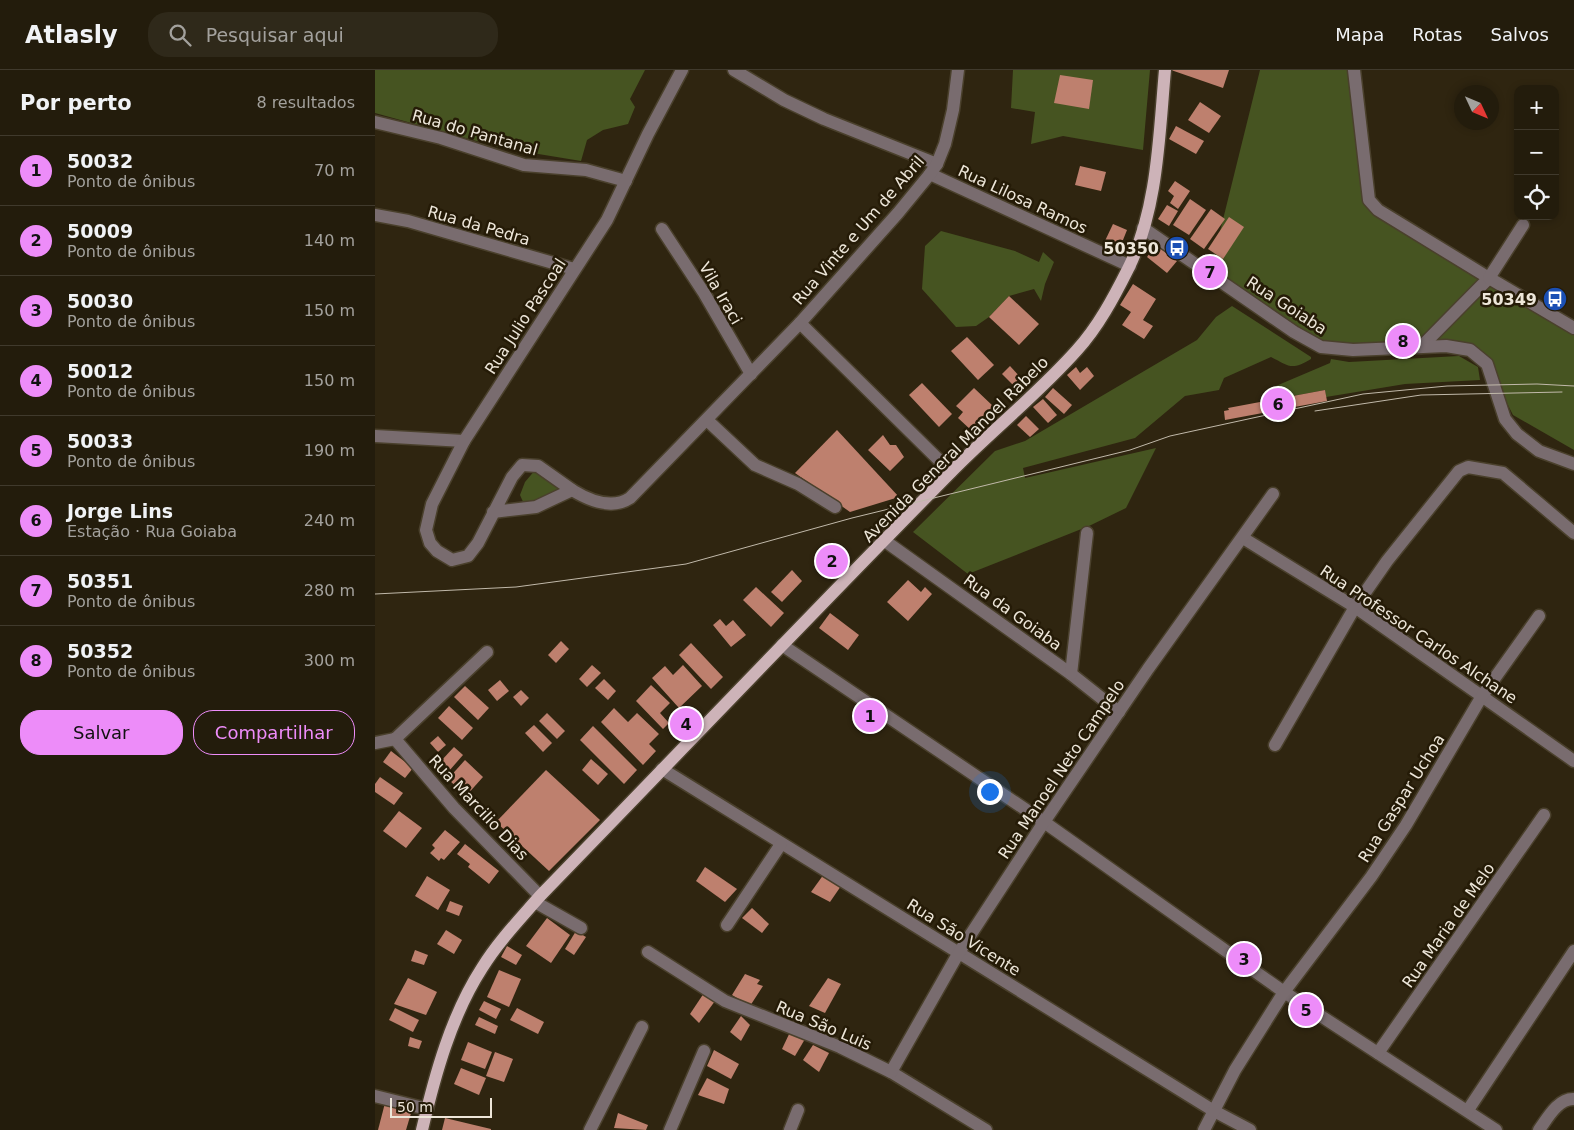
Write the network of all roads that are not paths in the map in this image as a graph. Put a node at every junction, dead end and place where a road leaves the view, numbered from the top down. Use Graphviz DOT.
graph roads {
  1 [pos="682,70"];
  2 [pos="734,70"];
  3 [pos="958,70"];
  4 [pos="1165,70"];
  5 [pos="1354,70"];
  6 [pos="375,122"];
  7 [pos="934,169"];
  8 [pos="626,180"];
  9 [pos="375,214"];
  10 [pos="1523,225"];
  11 [pos="1143,228"];
  12 [pos="661,229"];
  13 [pos="1130,266"];
  14 [pos="574,268"];
  15 [pos="1489,278"];
  16 [pos="800,323"];
  17 [pos="1574,328"];
  18 [pos="1421,347"];
  19 [pos="751,374"];
  20 [pos="707,420"];
  21 [pos="375,436"];
  22 [pos="464,441"];
  23 [pos="1574,464"];
  24 [pos="951,472"];
  25 [pos="573,490"];
  26 [pos="1273,494"];
  27 [pos="835,507"];
  28 [pos="493,512"];
  29 [pos="1087,532"];
  30 [pos="1574,532"];
  31 [pos="1243,538"];
  32 [pos="885,541"];
  33 [pos="468,556"];
  34 [pos="1355,607"];
  35 [pos="1539,616"];
  36 [pos="782,645"];
  37 [pos="487,652"];
  38 [pos="1071,674"];
  39 [pos="1482,696"];
  40 [pos="1119,712"];
  41 [pos="395,739"];
  42 [pos="375,743"];
  43 [pos="1275,746"];
  44 [pos="1574,761"];
  45 [pos="662,769"];
  46 [pos="1544,815"];
  47 [pos="1043,822"];
  48 [pos="781,844"];
  49 [pos="538,899"];
  50 [pos="727,925"];
  51 [pos="581,928"];
  52 [pos="648,952"];
  53 [pos="1574,952"];
  54 [pos="958,954"];
  55 [pos="1284,992"];
  56 [pos="642,1027"];
  57 [pos="704,1051"];
  58 [pos="1378,1053"];
  59 [pos="891,1072"];
  60 [pos="375,1096"];
  61 [pos="1574,1099"];
  62 [pos="427,1109"];
  63 [pos="798,1110"];
  64 [pos="1467,1110"];
  65 [pos="1214,1111"];
  66 [pos="422,1130"];
  67 [pos="590,1130"];
  68 [pos="670,1130"];
  69 [pos="790,1130"];
  70 [pos="986,1130"];
  71 [pos="1204,1130"];
  72 [pos="1250,1130"];
  73 [pos="1496,1130"];
  74 [pos="1539,1130"];
  1 -- 8 [label="street, Rua Julio Pascoal"];
  2 -- 7 [label="street, Rua Lilosa Ramos"];
  3 -- 7 [label="street, Rua Vinte e Um de Abril"];
  4 -- 11 [label="main road, Avenida General Manoel Rabelo"];
  5 -- 15 [label="street"];
  6 -- 8 [label="street, Rua do Pantanal"];
  7 -- 13 [label="street, Rua Lilosa Ramos"];
  7 -- 16 [label="street, Rua Vinte e Um de Abril"];
  8 -- 14 [label="street, Rua Julio Pascoal"];
  9 -- 14 [label="street, Rua da Pedra"];
  10 -- 15 [label="street"];
  11 -- 13 [label="main road, Avenida General Manoel Rabelo"];
  11 -- 18 [label="street, Rua Goiaba"];
  12 -- 19 [label="street, Vila Iraci"];
  13 -- 24 [label="main road, Avenida General Manoel Rabelo"];
  14 -- 22 [label="street, Rua Julio Pascoal"];
  15 -- 17 [label="street"];
  15 -- 18 [label="street"];
  16 -- 19 [label="street, Rua Vinte e Um de Abril"];
  16 -- 24 [label="street, Rua Vinte e Um de Abril"];
  18 -- 23 [label="street, Rua Goiaba"];
  19 -- 20 [label="street, Rua Vinte e Um de Abril"];
  20 -- 25 [label="street, Rua Vinte e Um de Abril"];
  20 -- 27 [label="street"];
  21 -- 22 [label="street"];
  22 -- 33 [label="street, Rua Julio Pascoal"];
  24 -- 32 [label="main road, Avenida General Manoel Rabelo"];
  25 -- 28 [label="street"];
  25 -- 28 [label="street, Rua Vinte e Um de Abril"];
  26 -- 31 [label="street, Rua Manoel Neto Campelo"];
  28 -- 33 [label="street, Rua Vinte e Um de Abril"];
  29 -- 38 [label="street"];
  30 -- 34 [label="street"];
  31 -- 34 [label="street, Rua Professor Carlos Alchane"];
  31 -- 40 [label="street, Rua Manoel Neto Campelo"];
  32 -- 36 [label="main road, Avenida General Manoel Rabelo"];
  32 -- 38 [label="street, Rua da Goiaba"];
  34 -- 39 [label="street, Rua Professor Carlos Alchane"];
  34 -- 43 [label="street"];
  35 -- 39 [label="street, Rua Gaspar Uchoa"];
  36 -- 45 [label="main road, Avenida General Manoel Rabelo"];
  36 -- 47 [label="street"];
  37 -- 41 [label="street"];
  38 -- 40 [label="street, Rua da Goiaba"];
  39 -- 44 [label="street, Rua Professor Carlos Alchane"];
  39 -- 55 [label="street, Rua Gaspar Uchoa"];
  40 -- 47 [label="street, Rua Manoel Neto Campelo"];
  41 -- 42 [label="street"];
  41 -- 49 [label="street, Rua Marcilio Dias"];
  45 -- 48 [label="street, Rua São Vicente"];
  45 -- 49 [label="main road, Avenida General Manoel Rabelo"];
  46 -- 58 [label="street, Rua Maria de Melo"];
  47 -- 54 [label="street, Rua Manoel Neto Campelo"];
  47 -- 55 [label="street"];
  48 -- 50 [label="street"];
  48 -- 54 [label="street, Rua São Vicente"];
  49 -- 51 [label="street"];
  49 -- 62 [label="main road, Avenida General Manoel Rabelo"];
  52 -- 59 [label="street, Rua São Luis"];
  53 -- 64 [label="street"];
  54 -- 59 [label="street, Rua Manoel Neto Campelo"];
  54 -- 65 [label="street, Rua São Vicente"];
  55 -- 58 [label="street"];
  55 -- 65 [label="street, Rua Gaspar Uchoa"];
  56 -- 67 [label="street"];
  57 -- 68 [label="street"];
  58 -- 64 [label="street"];
  59 -- 70 [label="street, Rua São Luis"];
  60 -- 62 [label="street"];
  61 -- 74 [label="street"];
  62 -- 66 [label="main road, Avenida General Manoel Rabelo"];
  63 -- 69 [label="street"];
  64 -- 73 [label="street"];
  65 -- 71 [label="street, Rua Gaspar Uchoa"];
  65 -- 72 [label="street, Rua São Vicente"];
}
